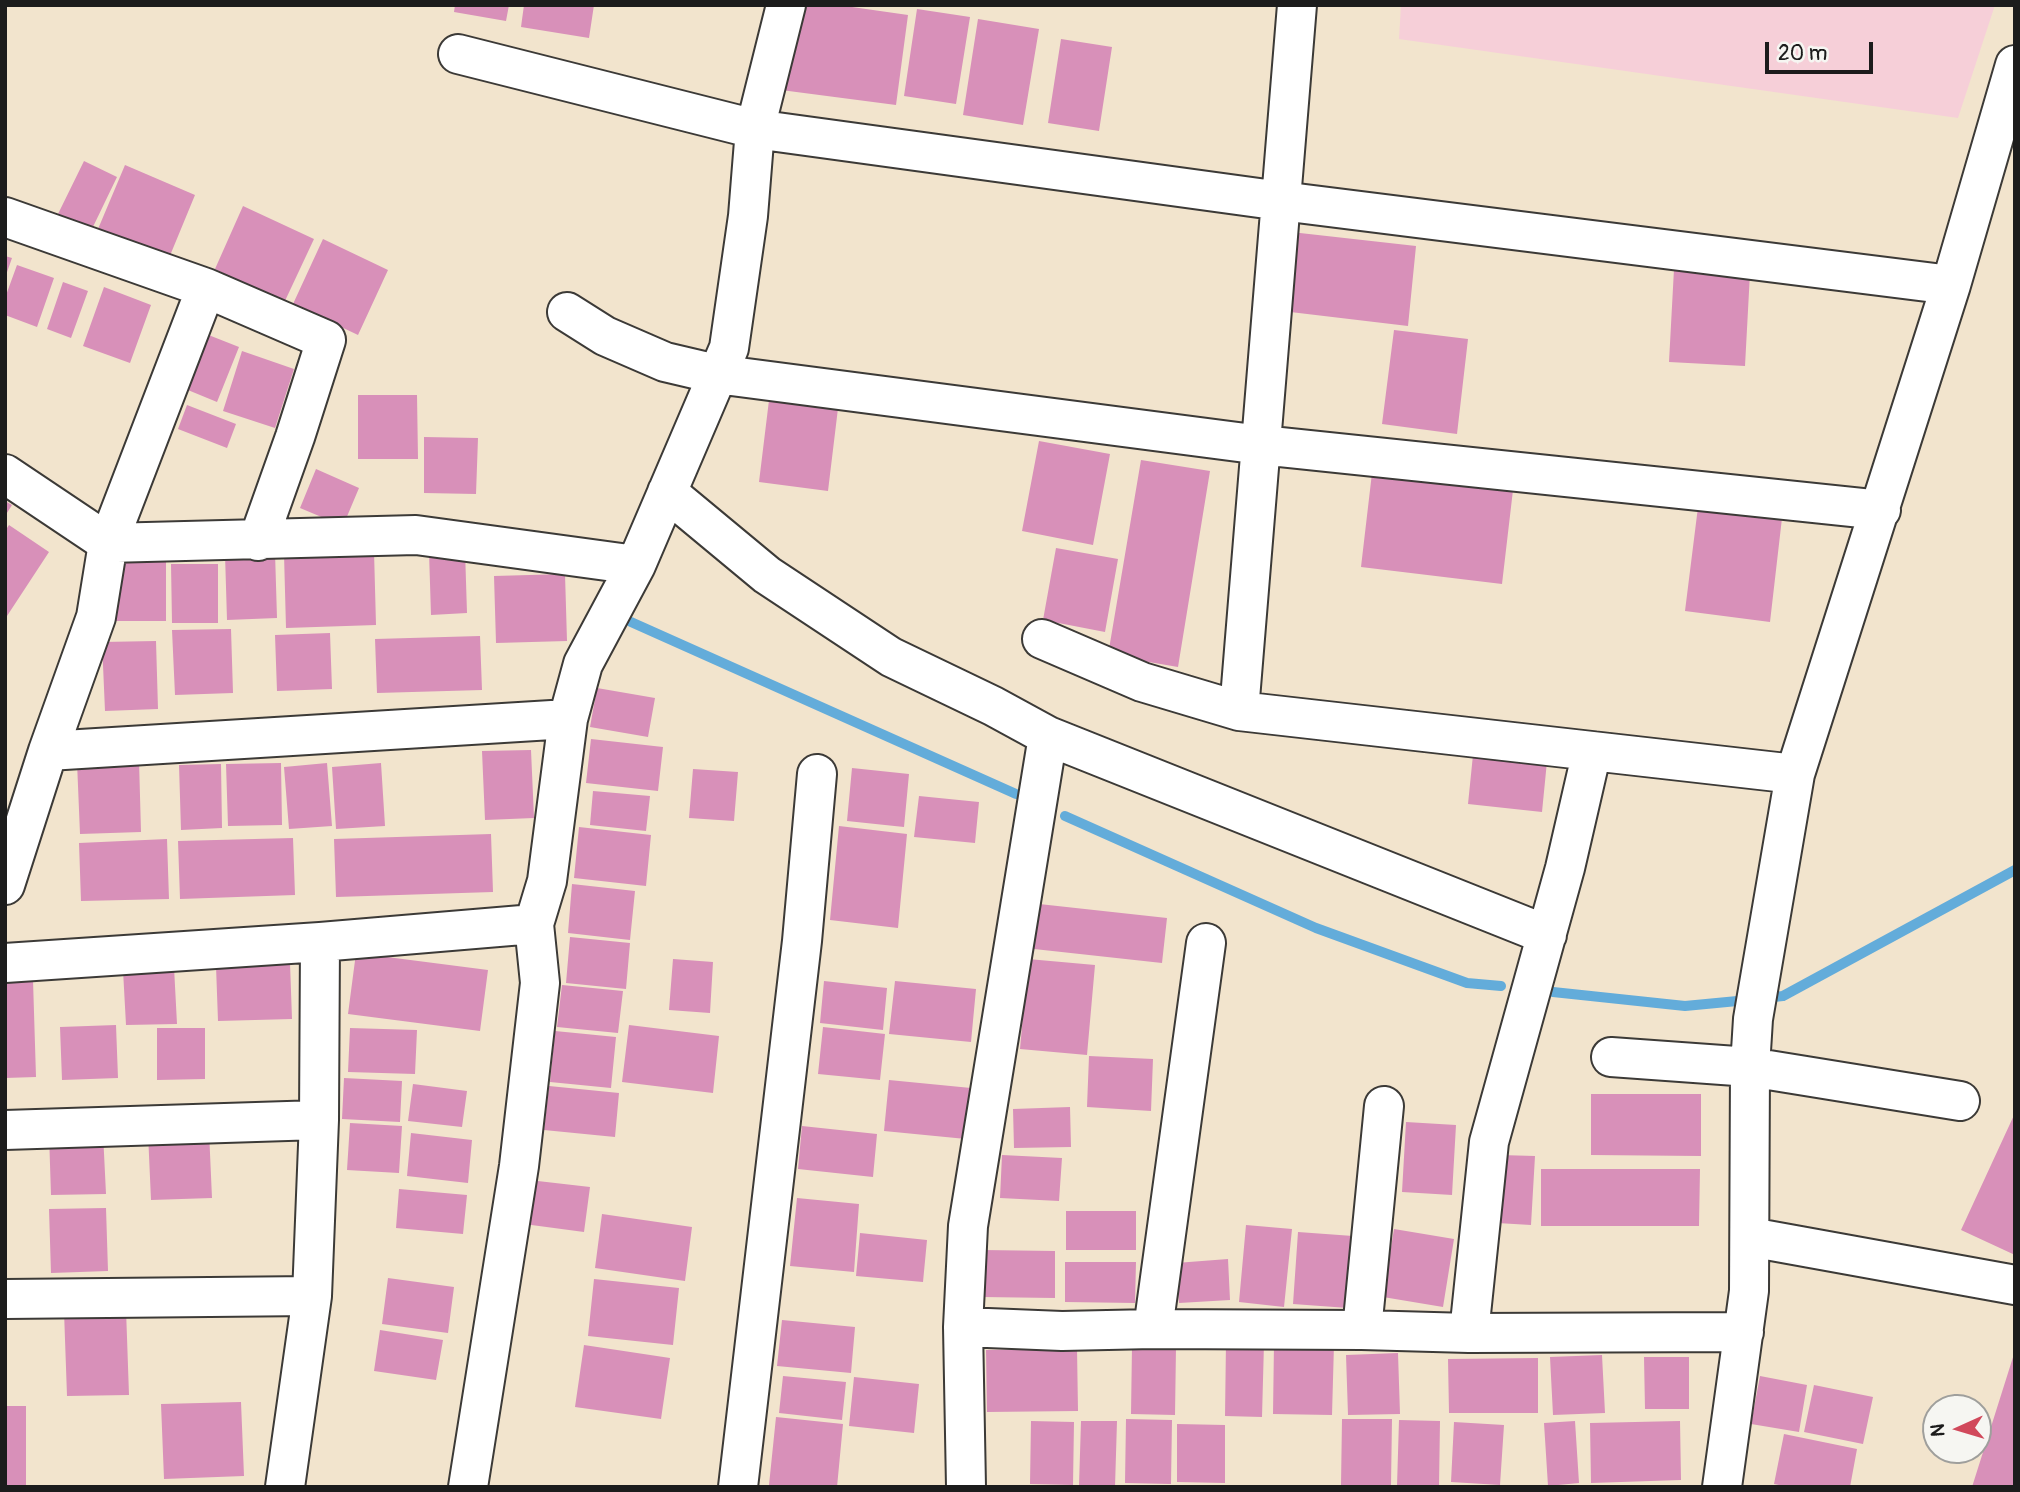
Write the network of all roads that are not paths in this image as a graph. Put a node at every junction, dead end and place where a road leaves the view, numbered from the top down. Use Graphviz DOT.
graph roads {
  1 [pos="786,5"];
  2 [pos="1297,5"];
  3 [pos="458,54"];
  4 [pos="2015,65"];
  5 [pos="755,130"];
  6 [pos="1281,201"];
  7 [pos="5,217"];
  8 [pos="1951,285"];
  9 [pos="205,288"];
  10 [pos="567,312"];
  11 [pos="716,373"];
  12 [pos="1261,445"];
  13 [pos="5,474"];
  14 [pos="667,492"];
  15 [pos="1881,510"];
  16 [pos="258,541"];
  17 [pos="108,543"];
  18 [pos="636,565"];
  19 [pos="1042,639"];
  20 [pos="1239,711"];
  21 [pos="568,719"];
  22 [pos="1048,736"];
  23 [pos="48,751"];
  24 [pos="1592,751"];
  25 [pos="817,774"];
  26 [pos="1795,774"];
  27 [pos="5,885"];
  28 [pos="534,924"];
  29 [pos="1547,935"];
  30 [pos="320,942"];
  31 [pos="1206,943"];
  32 [pos="5,963"];
  33 [pos="1611,1057"];
  34 [pos="1750,1066"];
  35 [pos="1960,1101"];
  36 [pos="1384,1106"];
  37 [pos="319,1120"];
  38 [pos="5,1130"];
  39 [pos="1750,1237"];
  40 [pos="2015,1285"];
  41 [pos="312,1296"];
  42 [pos="5,1299"];
  43 [pos="963,1327"];
  44 [pos="1153,1329"];
  45 [pos="1362,1330"];
  46 [pos="1744,1332"];
  47 [pos="1469,1333"];
  48 [pos="285,1487"];
  49 [pos="468,1487"];
  50 [pos="738,1487"];
  51 [pos="966,1487"];
  52 [pos="1722,1487"];
  1 -- 5 [label="street"];
  2 -- 6 [label="street"];
  3 -- 5 [label="street"];
  4 -- 8 [label="street"];
  5 -- 6 [label="street"];
  5 -- 11 [label="street"];
  6 -- 8 [label="street"];
  6 -- 12 [label="street"];
  7 -- 9 [label="street"];
  8 -- 15 [label="street"];
  9 -- 16 [label="street"];
  9 -- 17 [label="street"];
  10 -- 11 [label="street"];
  11 -- 12 [label="street"];
  11 -- 14 [label="street"];
  12 -- 15 [label="street"];
  12 -- 20 [label="street"];
  13 -- 17 [label="street"];
  14 -- 18 [label="street"];
  14 -- 22 [label="street"];
  15 -- 26 [label="street"];
  16 -- 17 [label="street"];
  16 -- 18 [label="street"];
  17 -- 23 [label="street"];
  18 -- 21 [label="street"];
  19 -- 20 [label="street"];
  20 -- 24 [label="street"];
  21 -- 23 [label="street"];
  21 -- 28 [label="street"];
  22 -- 29 [label="street"];
  22 -- 43 [label="street"];
  23 -- 27 [label="street"];
  24 -- 26 [label="street"];
  24 -- 29 [label="street"];
  25 -- 50 [label="street"];
  26 -- 34 [label="street"];
  28 -- 30 [label="street"];
  28 -- 49 [label="street"];
  29 -- 47 [label="street"];
  30 -- 32 [label="street"];
  30 -- 37 [label="street"];
  31 -- 44 [label="street"];
  33 -- 34 [label="street"];
  34 -- 35 [label="street"];
  34 -- 39 [label="street"];
  36 -- 45 [label="street"];
  37 -- 38 [label="street"];
  37 -- 41 [label="street"];
  39 -- 40 [label="street"];
  39 -- 46 [label="street"];
  41 -- 42 [label="street"];
  41 -- 48 [label="street"];
  43 -- 44 [label="street"];
  43 -- 51 [label="street"];
  44 -- 45 [label="street"];
  45 -- 47 [label="street"];
  46 -- 47 [label="street"];
  46 -- 52 [label="street"];
}
